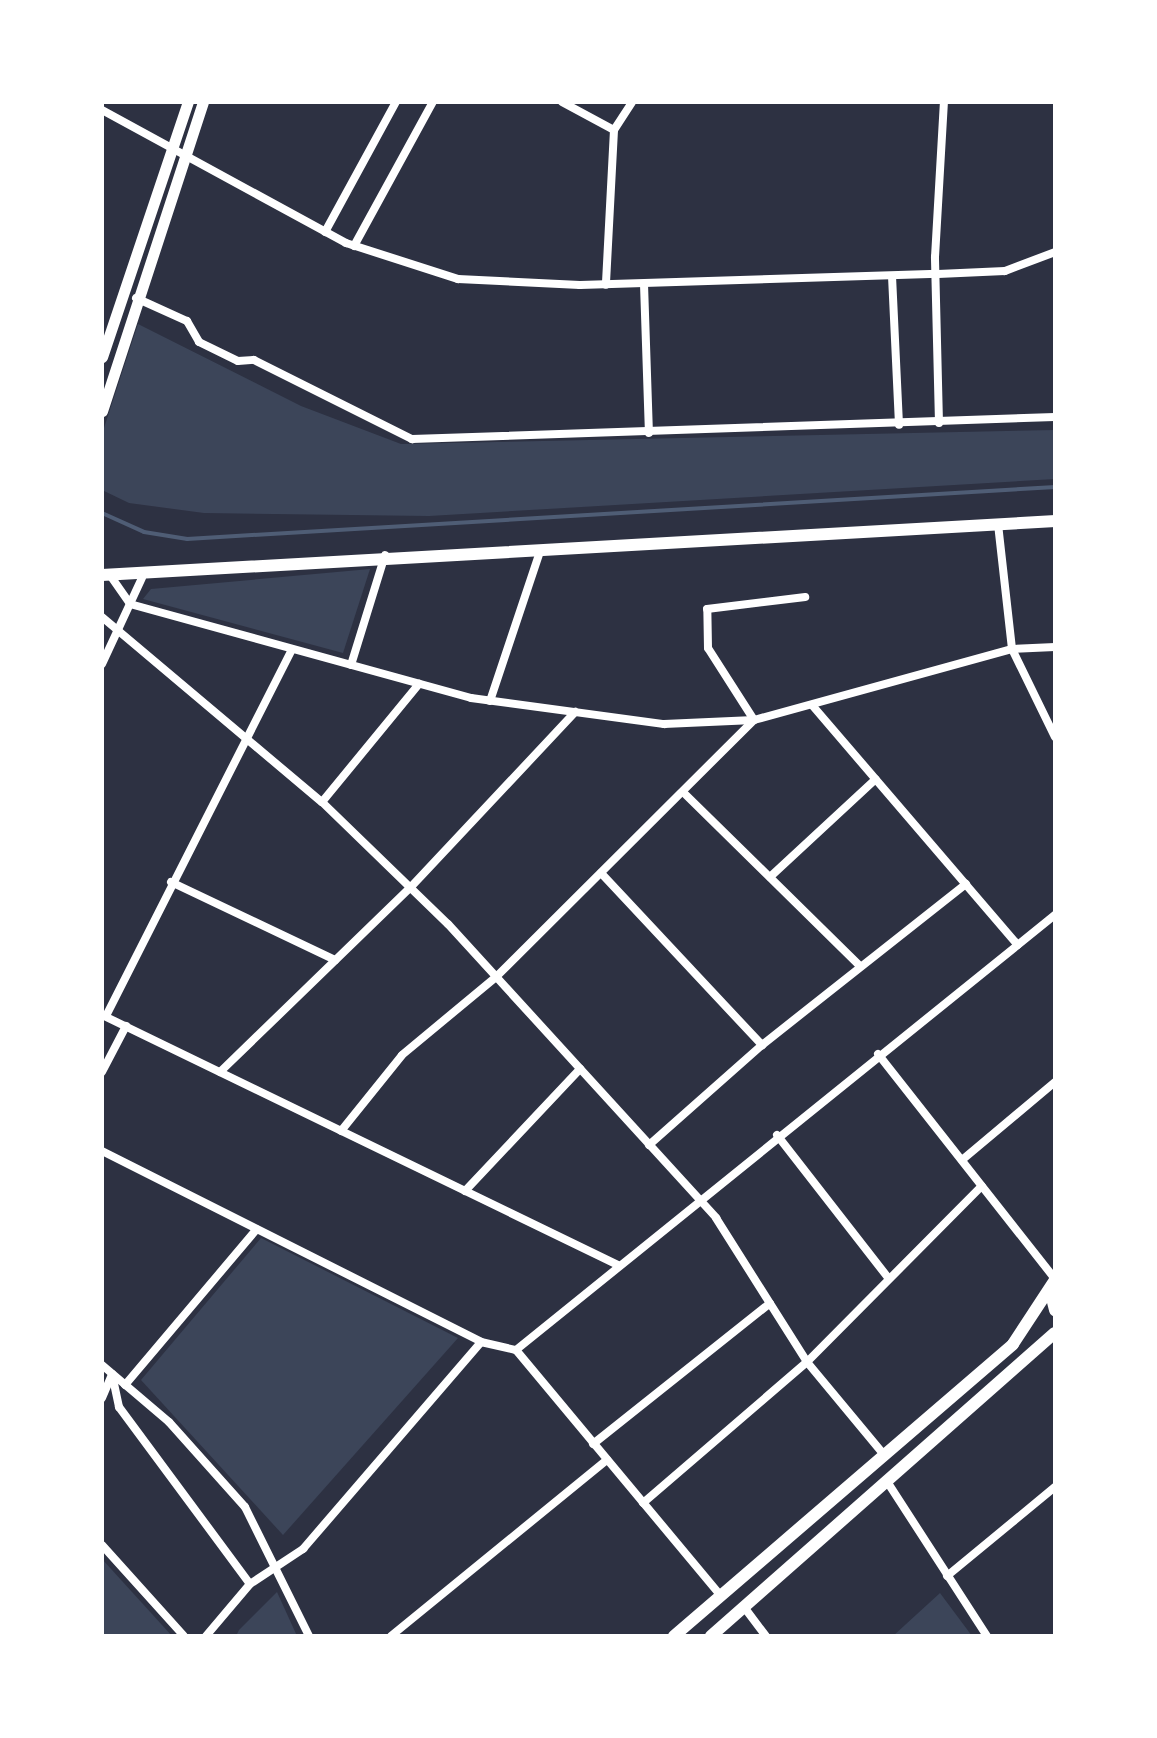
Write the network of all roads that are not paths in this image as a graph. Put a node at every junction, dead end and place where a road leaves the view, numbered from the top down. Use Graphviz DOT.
graph roads {
  1 [pos="188,102"];
  2 [pos="203,102"];
  3 [pos="396,102"];
  4 [pos="433,102"];
  5 [pos="562,102"];
  6 [pos="632,102"];
  7 [pos="944,102"];
  8 [pos="102,110"];
  9 [pos="614,130"];
  10 [pos="170,147"];
  11 [pos="183,154"];
  12 [pos="325,232"];
  13 [pos="354,246"];
  14 [pos="1055,252"];
  15 [pos="938,274"];
  16 [pos="892,276"];
  17 [pos="644,284"];
  18 [pos="606,285"];
  19 [pos="136,298"];
  20 [pos="107,319"];
  21 [pos="102,357"];
  22 [pos="102,411"];
  23 [pos="1055,417"];
  24 [pos="939,423"];
  25 [pos="899,425"];
  26 [pos="649,433"];
  27 [pos="1055,521"];
  28 [pos="998,524"];
  29 [pos="541,549"];
  30 [pos="385,554"];
  31 [pos="105,578"];
  32 [pos="142,578"];
  33 [pos="805,597"];
  34 [pos="130,604"];
  35 [pos="102,617"];
  36 [pos="119,629"];
  37 [pos="1055,647"];
  38 [pos="292,649"];
  39 [pos="1012,649"];
  40 [pos="102,664"];
  41 [pos="351,665"];
  42 [pos="419,684"];
  43 [pos="490,701"];
  44 [pos="812,705"];
  45 [pos="575,712"];
  46 [pos="754,720"];
  47 [pos="243,734"];
  48 [pos="1055,737"];
  49 [pos="876,779"];
  50 [pos="686,795"];
  51 [pos="322,802"];
  52 [pos="601,873"];
  53 [pos="770,877"];
  54 [pos="171,882"];
  55 [pos="966,884"];
  56 [pos="409,889"];
  57 [pos="1055,915"];
  58 [pos="1018,945"];
  59 [pos="335,960"];
  60 [pos="859,965"];
  61 [pos="496,977"];
  62 [pos="104,1016"];
  63 [pos="126,1026"];
  64 [pos="762,1045"];
  65 [pos="878,1054"];
  66 [pos="580,1069"];
  67 [pos="102,1072"];
  68 [pos="220,1072"];
  69 [pos="1055,1082"];
  70 [pos="341,1131"];
  71 [pos="777,1135"];
  72 [pos="649,1145"];
  73 [pos="102,1151"];
  74 [pos="962,1160"];
  75 [pos="982,1186"];
  76 [pos="465,1191"];
  77 [pos="698,1198"];
  78 [pos="257,1229"];
  79 [pos="618,1265"];
  80 [pos="889,1279"];
  81 [pos="1053,1283"];
  82 [pos="770,1303"];
  83 [pos="1055,1310"];
  84 [pos="1055,1333"];
  85 [pos="481,1342"];
  86 [pos="516,1350"];
  87 [pos="807,1362"];
  88 [pos="102,1365"];
  89 [pos="112,1374"];
  90 [pos="125,1385"];
  91 [pos="102,1398"];
  92 [pos="593,1444"];
  93 [pos="885,1456"];
  94 [pos="607,1460"];
  95 [pos="888,1483"];
  96 [pos="1055,1487"];
  97 [pos="643,1503"];
  98 [pos="102,1545"];
  99 [pos="275,1562"];
  100 [pos="947,1576"];
  101 [pos="250,1584"];
  102 [pos="721,1596"];
  103 [pos="744,1607"];
  104 [pos="184,1636"];
  105 [pos="206,1636"];
  106 [pos="309,1636"];
  107 [pos="391,1636"];
  108 [pos="674,1636"];
  109 [pos="711,1636"];
  110 [pos="766,1636"];
  111 [pos="987,1636"];
  1 -- 10 [label="street"];
  2 -- 11 [label="street"];
  3 -- 12 [label="street"];
  4 -- 13 [label="street"];
  5 -- 9 [label="street"];
  6 -- 9 [label="street"];
  7 -- 15 [label="street"];
  8 -- 10 [label="street"];
  9 -- 18 [label="street"];
  10 -- 11 [label="street"];
  10 -- 20 [label="street"];
  11 -- 12 [label="street"];
  11 -- 19 [label="street"];
  12 -- 13 [label="street"];
  13 -- 18 [label="street"];
  14 -- 15 [label="street"];
  15 -- 16 [label="street"];
  15 -- 24 [label="street"];
  16 -- 17 [label="street"];
  16 -- 25 [label="street"];
  17 -- 18 [label="street"];
  17 -- 26 [label="street"];
  19 -- 22 [label="street"];
  19 -- 26 [label="street"];
  20 -- 21 [label="street"];
  23 -- 24 [label="street"];
  24 -- 25 [label="street"];
  25 -- 26 [label="street"];
  27 -- 28 [label="main road"];
  28 -- 29 [label="main road"];
  28 -- 39 [label="street"];
  29 -- 30 [label="main road"];
  29 -- 43 [label="street"];
  30 -- 32 [label="main road"];
  30 -- 41 [label="street"];
  31 -- 32 [label="main road"];
  31 -- 34 [label="street"];
  32 -- 34 [label="street"];
  33 -- 46 [label="street"];
  34 -- 36 [label="street"];
  34 -- 38 [label="street"];
  35 -- 36 [label="street"];
  36 -- 40 [label="street"];
  36 -- 47 [label="street"];
  37 -- 39 [label="street"];
  38 -- 41 [label="street"];
  38 -- 47 [label="street"];
  39 -- 44 [label="street"];
  39 -- 48 [label="street"];
  41 -- 42 [label="street"];
  42 -- 43 [label="street"];
  42 -- 51 [label="street"];
  43 -- 45 [label="street"];
  44 -- 46 [label="street"];
  44 -- 49 [label="street"];
  45 -- 46 [label="street"];
  45 -- 56 [label="street"];
  46 -- 50 [label="street"];
  47 -- 51 [label="street"];
  47 -- 54 [label="street"];
  49 -- 53 [label="street"];
  49 -- 55 [label="street"];
  50 -- 52 [label="street"];
  50 -- 53 [label="street"];
  51 -- 56 [label="street"];
  52 -- 61 [label="street"];
  52 -- 64 [label="street"];
  53 -- 60 [label="street"];
  54 -- 59 [label="street"];
  54 -- 62 [label="street"];
  55 -- 58 [label="street"];
  55 -- 60 [label="street"];
  56 -- 59 [label="street"];
  56 -- 61 [label="street"];
  57 -- 58 [label="street"];
  58 -- 65 [label="street"];
  59 -- 68 [label="street"];
  60 -- 64 [label="street"];
  61 -- 66 [label="street"];
  61 -- 70 [label="street"];
  62 -- 63 [label="street"];
  63 -- 67 [label="street"];
  63 -- 68 [label="street"];
  64 -- 72 [label="street"];
  65 -- 71 [label="street"];
  65 -- 74 [label="street"];
  66 -- 72 [label="street"];
  66 -- 76 [label="street"];
  68 -- 70 [label="street"];
  69 -- 74 [label="street"];
  70 -- 76 [label="street"];
  71 -- 77 [label="street"];
  71 -- 80 [label="street"];
  72 -- 77 [label="street"];
  73 -- 78 [label="street"];
  74 -- 75 [label="street"];
  75 -- 80 [label="street"];
  75 -- 81 [label="street"];
  76 -- 79 [label="street"];
  77 -- 79 [label="street"];
  77 -- 82 [label="street"];
  78 -- 85 [label="street"];
  78 -- 90 [label="street"];
  79 -- 86 [label="street"];
  80 -- 87 [label="street"];
  81 -- 83 [label="main road"];
  81 -- 93 [label="main road"];
  82 -- 87 [label="street"];
  82 -- 92 [label="street"];
  84 -- 95 [label="main road"];
  85 -- 86 [label="street"];
  85 -- 99 [label="street"];
  86 -- 92 [label="street"];
  87 -- 93 [label="street"];
  87 -- 97 [label="street"];
  88 -- 89 [label="street"];
  89 -- 90 [label="street"];
  89 -- 91 [label="street"];
  89 -- 101 [label="street"];
  90 -- 99 [label="street"];
  92 -- 94 [label="street"];
  93 -- 102 [label="main road"];
  94 -- 97 [label="street"];
  94 -- 107 [label="street"];
  95 -- 100 [label="street"];
  95 -- 103 [label="main road"];
  96 -- 100 [label="street"];
  97 -- 102 [label="street"];
  98 -- 104 [label="street"];
  99 -- 101 [label="street"];
  99 -- 106 [label="street"];
  100 -- 111 [label="street"];
  101 -- 105 [label="street"];
  102 -- 108 [label="main road"];
  103 -- 109 [label="main road"];
  103 -- 110 [label="street"];
}
